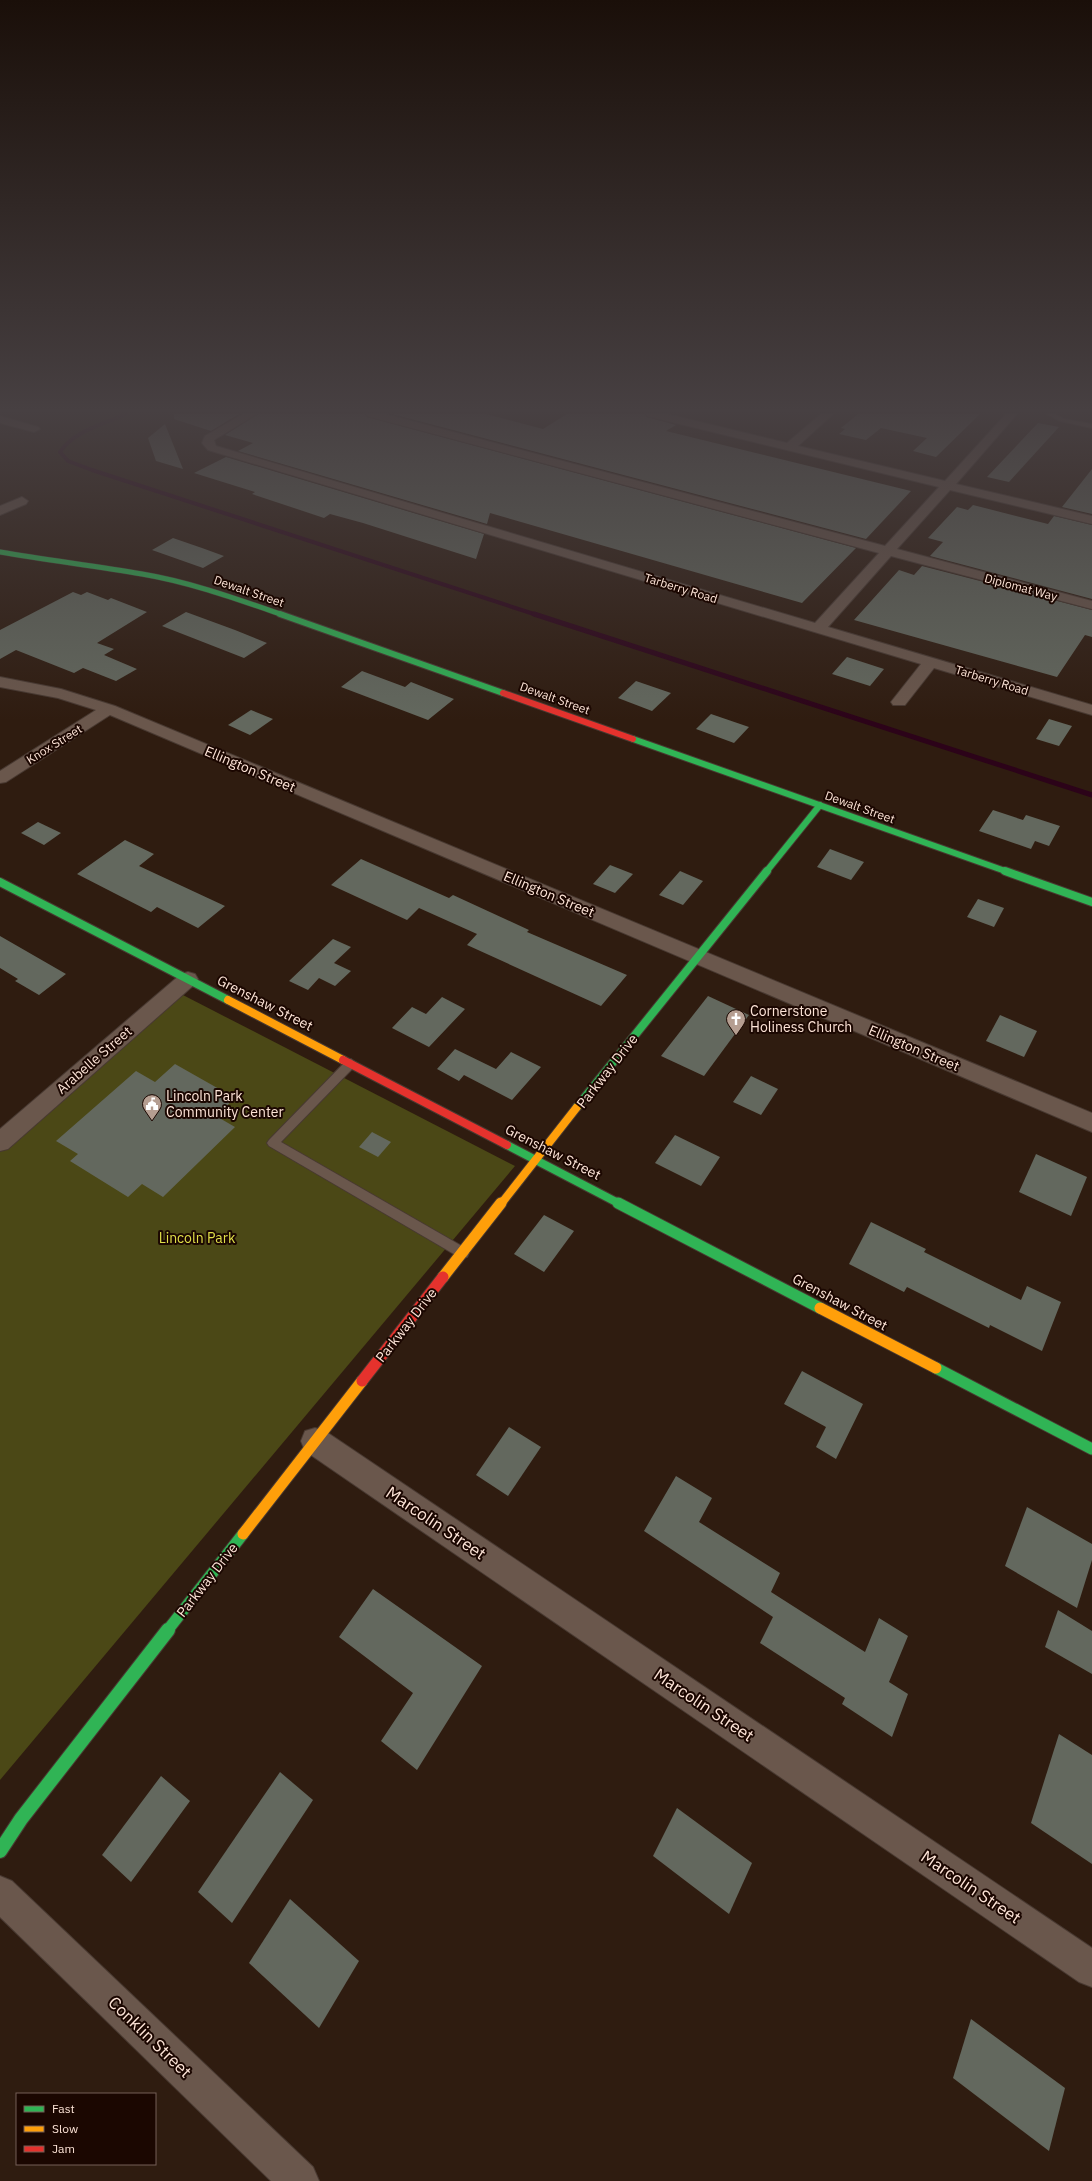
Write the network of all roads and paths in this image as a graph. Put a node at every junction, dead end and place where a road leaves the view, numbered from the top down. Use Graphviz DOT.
graph roads {
  1 [pos="438,516"];
  2 [pos="753,516"];
  3 [pos="920,516"];
  4 [pos="1075,516"];
  5 [pos="1092,520"];
  6 [pos="0,552"];
  7 [pos="889,552"];
  8 [pos="1092,605"];
  9 [pos="818,629"];
  10 [pos="931,662"];
  11 [pos="0,682"];
  12 [pos="899,702"];
  13 [pos="109,709"];
  14 [pos="1092,710"];
  15 [pos="0,778"];
  16 [pos="820,805"];
  17 [pos="0,882"];
  18 [pos="1092,902"];
  19 [pos="696,956"];
  20 [pos="188,979"];
  21 [pos="351,1063"];
  22 [pos="1092,1123"];
  23 [pos="0,1142"];
  24 [pos="537,1160"];
  25 [pos="463,1253"];
  26 [pos="315,1441"];
  27 [pos="1092,1449"];
  28 [pos="0,1851"];
  29 [pos="0,1893"];
  30 [pos="1092,1969"];
  31 [pos="299,2181"];
  1 -- 9 [label="street, Tarberry Road"];
  2 -- 7 [label="street, Diplomat Way"];
  3 -- 7 [label="street"];
  4 -- 5 [label="street"];
  6 -- 16 [label="street, Dewalt Street"];
  7 -- 8 [label="street, Diplomat Way"];
  7 -- 9 [label="street"];
  9 -- 10 [label="street, Tarberry Road"];
  10 -- 12 [label="street"];
  10 -- 14 [label="street, Tarberry Road"];
  11 -- 13 [label="street, Ellington Street"];
  13 -- 15 [label="street, Knox Street"];
  13 -- 19 [label="street, Ellington Street"];
  16 -- 18 [label="street, Dewalt Street"];
  16 -- 19 [label="street, Parkway Drive"];
  17 -- 20 [label="street, Grenshaw Street"];
  19 -- 22 [label="street, Ellington Street"];
  19 -- 24 [label="street, Parkway Drive"];
  20 -- 21 [label="street, Grenshaw Street"];
  20 -- 23 [label="street, Arabelle Street"];
  21 -- 24 [label="street, Grenshaw Street"];
  21 -- 25 [label="lane"];
  24 -- 25 [label="street, Parkway Drive"];
  24 -- 27 [label="street, Grenshaw Street"];
  25 -- 26 [label="street, Parkway Drive"];
  26 -- 28 [label="street, Parkway Drive"];
  26 -- 30 [label="street, Marcolin Street"];
  29 -- 31 [label="street, Conklin Street"];
}
